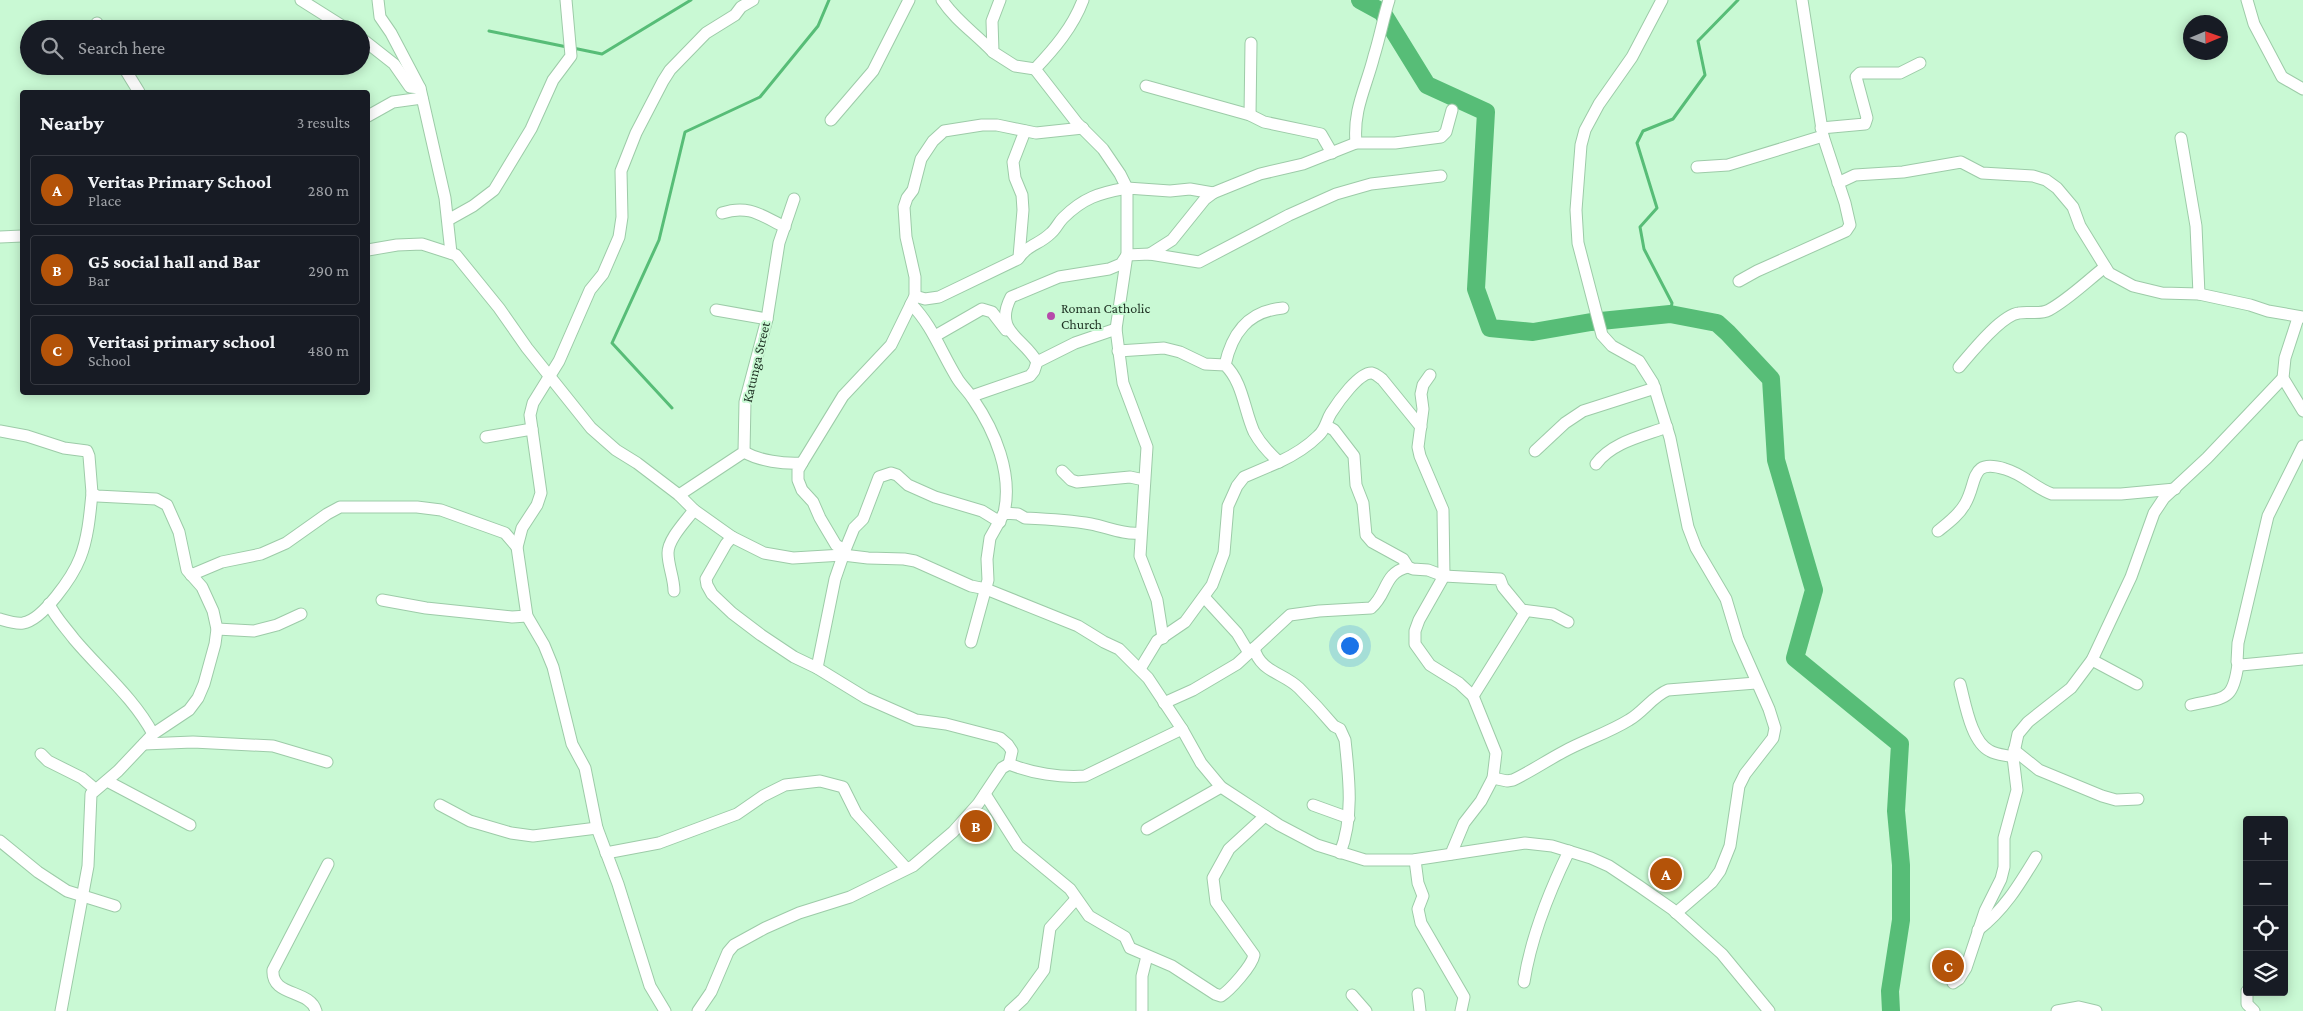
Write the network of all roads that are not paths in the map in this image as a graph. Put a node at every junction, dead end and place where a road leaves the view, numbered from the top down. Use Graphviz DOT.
graph roads {
  1 [pos="301,0"];
  2 [pos="378,0"];
  3 [pos="566,0"];
  4 [pos="753,0"];
  5 [pos="910,0"];
  6 [pos="942,0"];
  7 [pos="1000,0"];
  8 [pos="1083,0"];
  9 [pos="1389,0"];
  10 [pos="1662,0"];
  11 [pos="1802,0"];
  12 [pos="2247,0"];
  13 [pos="333,20"];
  14 [pos="1251,42"];
  15 [pos="370,45"];
  16 [pos="992,52"];
  17 [pos="1920,63"];
  18 [pos="1035,69"];
  19 [pos="129,75"];
  20 [pos="1146,86"];
  21 [pos="2303,89"];
  22 [pos="138,90"];
  23 [pos="421,93"];
  24 [pos="1452,110"];
  25 [pos="370,115"];
  26 [pos="1250,115"];
  27 [pos="831,120"];
  28 [pos="1083,128"];
  29 [pos="1025,131"];
  30 [pos="1822,132"];
  31 [pos="2181,138"];
  32 [pos="1356,143"];
  33 [pos="1332,153"];
  34 [pos="1697,167"];
  35 [pos="1441,176"];
  36 [pos="1838,183"];
  37 [pos="1127,188"];
  38 [pos="1213,193"];
  39 [pos="794,199"];
  40 [pos="722,213"];
  41 [pos="448,220"];
  42 [pos="785,227"];
  43 [pos="20,236"];
  44 [pos="0,237"];
  45 [pos="370,250"];
  46 [pos="451,253"];
  47 [pos="1150,254"];
  48 [pos="1127,255"];
  49 [pos="1018,259"];
  50 [pos="2105,267"];
  51 [pos="1739,281"];
  52 [pos="2199,294"];
  53 [pos="912,300"];
  54 [pos="1283,308"];
  55 [pos="716,310"];
  56 [pos="2300,317"];
  57 [pos="767,319"];
  58 [pos="1116,329"];
  59 [pos="1009,332"];
  60 [pos="935,336"];
  61 [pos="1118,351"];
  62 [pos="1036,362"];
  63 [pos="1225,365"];
  64 [pos="1959,367"];
  65 [pos="1430,375"];
  66 [pos="549,376"];
  67 [pos="2283,378"];
  68 [pos="1654,388"];
  69 [pos="972,396"];
  70 [pos="2303,411"];
  71 [pos="1327,426"];
  72 [pos="1421,427"];
  73 [pos="1667,427"];
  74 [pos="532,429"];
  75 [pos="0,431"];
  76 [pos="486,437"];
  77 [pos="2303,446"];
  78 [pos="1535,451"];
  79 [pos="744,452"];
  80 [pos="1279,462"];
  81 [pos="802,463"];
  82 [pos="1596,464"];
  83 [pos="1062,471"];
  84 [pos="1144,480"];
  85 [pos="2175,489"];
  86 [pos="92,493"];
  87 [pos="679,495"];
  88 [pos="694,510"];
  89 [pos="1002,517"];
  90 [pos="525,523"];
  91 [pos="1938,530"];
  92 [pos="505,533"];
  93 [pos="1140,534"];
  94 [pos="732,538"];
  95 [pos="517,548"];
  96 [pos="844,552"];
  97 [pos="1408,567"];
  98 [pos="191,575"];
  99 [pos="1444,576"];
  100 [pos="986,589"];
  101 [pos="674,591"];
  102 [pos="1204,597"];
  103 [pos="382,600"];
  104 [pos="49,604"];
  105 [pos="1526,611"];
  106 [pos="301,614"];
  107 [pos="527,616"];
  108 [pos="0,619"];
  109 [pos="1568,622"];
  110 [pos="217,629"];
  111 [pos="1164,638"];
  112 [pos="971,642"];
  113 [pos="1252,651"];
  114 [pos="2303,659"];
  115 [pos="2092,660"];
  116 [pos="2238,664"];
  117 [pos="817,668"];
  118 [pos="1140,669"];
  119 [pos="1756,683"];
  120 [pos="1960,684"];
  121 [pos="2137,684"];
  122 [pos="1473,696"];
  123 [pos="1164,703"];
  124 [pos="2191,705"];
  125 [pos="1182,729"];
  126 [pos="153,734"];
  127 [pos="144,744"];
  128 [pos="42,754"];
  129 [pos="2013,754"];
  130 [pos="327,762"];
  131 [pos="1009,764"];
  132 [pos="1493,778"];
  133 [pos="107,781"];
  134 [pos="1221,787"];
  135 [pos="95,789"];
  136 [pos="985,794"];
  137 [pos="2138,799"];
  138 [pos="1314,805"];
  139 [pos="440,806"];
  140 [pos="1265,816"];
  141 [pos="1349,818"];
  142 [pos="190,825"];
  143 [pos="597,828"];
  144 [pos="1147,829"];
  145 [pos="0,842"];
  146 [pos="1569,851"];
  147 [pos="606,853"];
  148 [pos="1340,853"];
  149 [pos="1451,854"];
  150 [pos="2036,856"];
  151 [pos="1415,860"];
  152 [pos="328,864"];
  153 [pos="906,868"];
  154 [pos="83,896"];
  155 [pos="1076,899"];
  156 [pos="115,906"];
  157 [pos="1676,913"];
  158 [pos="1978,930"];
  159 [pos="1147,956"];
  160 [pos="1524,982"];
  161 [pos="1953,983"];
  162 [pos="1418,994"];
  163 [pos="1352,996"];
  164 [pos="2247,996"];
  165 [pos="61,1011"];
  166 [pos="316,1011"];
  167 [pos="665,1011"];
  168 [pos="698,1011"];
  169 [pos="1010,1011"];
  170 [pos="1142,1011"];
  171 [pos="1366,1011"];
  172 [pos="1420,1011"];
  173 [pos="1461,1011"];
  174 [pos="1769,1011"];
  175 [pos="2057,1011"];
  176 [pos="2096,1011"];
  177 [pos="2254,1011"];
  1 -- 13 [label="street"];
  2 -- 23 [label="street"];
  3 -- 41 [label="street"];
  4 -- 66 [label="street"];
  5 -- 27 [label="street"];
  6 -- 16 [label="street"];
  7 -- 16 [label="street"];
  8 -- 18 [label="street"];
  9 -- 32 [label="street"];
  10 -- 68 [label="street"];
  11 -- 30 [label="street"];
  12 -- 21 [label="street"];
  14 -- 26 [label="street"];
  15 -- 23 [label="street"];
  16 -- 18 [label="street"];
  17 -- 30 [label="street"];
  18 -- 28 [label="street"];
  19 -- 22 [label="street"];
  20 -- 26 [label="street"];
  23 -- 25 [label="street"];
  23 -- 41 [label="street"];
  24 -- 32 [label="street"];
  26 -- 33 [label="street"];
  28 -- 29 [label="street"];
  28 -- 37 [label="street"];
  29 -- 49 [label="street"];
  29 -- 53 [label="street"];
  30 -- 34 [label="street"];
  30 -- 36 [label="street"];
  31 -- 52 [label="street"];
  32 -- 33 [label="street"];
  33 -- 38 [label="street"];
  35 -- 47 [label="street"];
  36 -- 50 [label="street"];
  36 -- 51 [label="street"];
  37 -- 38 [label="street"];
  37 -- 48 [label="street"];
  37 -- 49 [label="street"];
  38 -- 47 [label="street"];
  39 -- 42 [label="street, Katunga Street"];
  40 -- 42 [label="street"];
  41 -- 46 [label="street"];
  42 -- 57 [label="street, Katunga Street"];
  43 -- 44 [label="street"];
  45 -- 46 [label="street"];
  46 -- 66 [label="street"];
  47 -- 48 [label="street"];
  48 -- 58 [label="street"];
  48 -- 59 [label="street"];
  49 -- 53 [label="street"];
  50 -- 52 [label="street"];
  50 -- 64 [label="street"];
  52 -- 56 [label="street"];
  53 -- 60 [label="street"];
  53 -- 81 [label="street"];
  54 -- 63 [label="street"];
  55 -- 57 [label="street"];
  56 -- 67 [label="street"];
  57 -- 79 [label="street, Katunga Street"];
  58 -- 61 [label="street"];
  58 -- 62 [label="street"];
  59 -- 60 [label="street"];
  59 -- 62 [label="street"];
  60 -- 69 [label="street"];
  61 -- 63 [label="street"];
  61 -- 84 [label="street"];
  62 -- 69 [label="street"];
  63 -- 80 [label="street"];
  65 -- 72 [label="street"];
  66 -- 74 [label="street"];
  66 -- 87 [label="street"];
  67 -- 70 [label="street"];
  67 -- 85 [label="street"];
  68 -- 73 [label="street"];
  68 -- 78 [label="street"];
  69 -- 89 [label="street"];
  71 -- 72 [label="street"];
  71 -- 80 [label="street"];
  71 -- 97 [label="street"];
  72 -- 99 [label="street"];
  73 -- 82 [label="street"];
  73 -- 119 [label="street"];
  74 -- 76 [label="street"];
  74 -- 90 [label="street"];
  75 -- 86 [label="street"];
  77 -- 116 [label="street"];
  79 -- 81 [label="street"];
  79 -- 87 [label="street"];
  80 -- 102 [label="street"];
  81 -- 96 [label="street"];
  83 -- 84 [label="street"];
  84 -- 93 [label="street"];
  85 -- 91 [label="street"];
  85 -- 115 [label="street"];
  86 -- 98 [label="street"];
  86 -- 104 [label="street"];
  87 -- 88 [label="street"];
  88 -- 94 [label="street"];
  88 -- 101 [label="street"];
  89 -- 93 [label="street"];
  89 -- 96 [label="street"];
  89 -- 100 [label="street"];
  90 -- 92 [label="street"];
  90 -- 95 [label="street"];
  92 -- 95 [label="street"];
  92 -- 98 [label="street"];
  93 -- 111 [label="street"];
  94 -- 96 [label="street"];
  94 -- 117 [label="street"];
  95 -- 107 [label="street"];
  96 -- 100 [label="street"];
  96 -- 117 [label="street"];
  97 -- 99 [label="street"];
  97 -- 113 [label="street"];
  98 -- 110 [label="street"];
  99 -- 105 [label="street"];
  99 -- 122 [label="street"];
  100 -- 112 [label="street"];
  100 -- 118 [label="street"];
  102 -- 111 [label="street"];
  102 -- 113 [label="street"];
  103 -- 107 [label="street"];
  104 -- 108 [label="street"];
  104 -- 126 [label="street"];
  105 -- 109 [label="street"];
  105 -- 122 [label="street"];
  106 -- 110 [label="street"];
  107 -- 143 [label="street"];
  110 -- 126 [label="street"];
  111 -- 118 [label="street"];
  113 -- 123 [label="street"];
  113 -- 141 [label="street"];
  114 -- 116 [label="street"];
  115 -- 121 [label="street"];
  115 -- 129 [label="street"];
  116 -- 124 [label="street"];
  117 -- 131 [label="street"];
  118 -- 123 [label="street"];
  119 -- 132 [label="street"];
  119 -- 157 [label="street"];
  120 -- 129 [label="street"];
  122 -- 132 [label="street"];
  123 -- 125 [label="street"];
  125 -- 131 [label="street"];
  125 -- 134 [label="street"];
  126 -- 127 [label="street"];
  127 -- 130 [label="street"];
  127 -- 133 [label="street"];
  128 -- 135 [label="street"];
  129 -- 137 [label="street"];
  129 -- 158 [label="street"];
  131 -- 136 [label="street"];
  132 -- 149 [label="street"];
  133 -- 135 [label="street"];
  133 -- 142 [label="street"];
  134 -- 140 [label="street"];
  134 -- 144 [label="street"];
  135 -- 154 [label="street"];
  136 -- 153 [label="street"];
  136 -- 155 [label="street"];
  138 -- 141 [label="street"];
  139 -- 143 [label="street"];
  140 -- 148 [label="street"];
  140 -- 159 [label="street"];
  141 -- 148 [label="street"];
  143 -- 147 [label="street"];
  145 -- 154 [label="street"];
  146 -- 149 [label="street"];
  146 -- 157 [label="street"];
  146 -- 160 [label="street"];
  147 -- 153 [label="street"];
  147 -- 167 [label="street"];
  148 -- 151 [label="street"];
  149 -- 151 [label="street"];
  150 -- 158 [label="street"];
  151 -- 173 [label="street"];
  152 -- 166 [label="street"];
  153 -- 168 [label="street"];
  154 -- 156 [label="street"];
  154 -- 165 [label="street"];
  155 -- 159 [label="street"];
  155 -- 169 [label="street"];
  157 -- 174 [label="street"];
  158 -- 161 [label="street"];
  159 -- 170 [label="street"];
  162 -- 172 [label="street"];
  163 -- 171 [label="street"];
  164 -- 177 [label="street"];
  175 -- 176 [label="street"];
}
